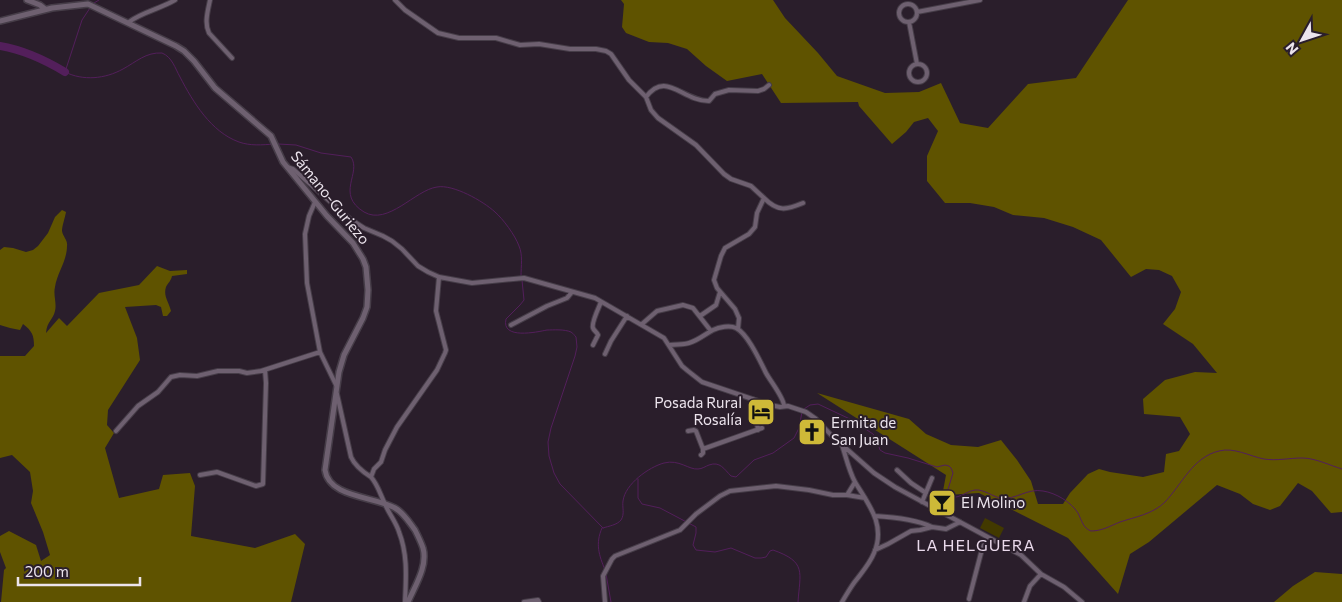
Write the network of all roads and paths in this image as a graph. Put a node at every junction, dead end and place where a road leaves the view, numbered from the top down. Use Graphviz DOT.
graph roads {
  1 [pos="26,0"];
  2 [pos="175,0"];
  3 [pos="210,0"];
  4 [pos="395,0"];
  5 [pos="980,0"];
  6 [pos="906,2"];
  7 [pos="45,9"];
  8 [pos="917,12"];
  9 [pos="0,21"];
  10 [pos="129,22"];
  11 [pos="909,22"];
  12 [pos="232,58"];
  13 [pos="917,64"];
  14 [pos="769,85"];
  15 [pos="646,97"];
  16 [pos="287,167"];
  17 [pos="764,198"];
  18 [pos="315,202"];
  19 [pos="803,203"];
  20 [pos="439,276"];
  21 [pos="572,292"];
  22 [pos="720,292"];
  23 [pos="602,302"];
  24 [pos="627,316"];
  25 [pos="700,316"];
  26 [pos="642,324"];
  27 [pos="511,325"];
  28 [pos="738,329"];
  29 [pos="711,331"];
  30 [pos="593,345"];
  31 [pos="670,345"];
  32 [pos="320,352"];
  33 [pos="605,354"];
  34 [pos="265,370"];
  35 [pos="336,388"];
  36 [pos="752,399"];
  37 [pos="784,406"];
  38 [pos="116,431"];
  39 [pos="688,431"];
  40 [pos="841,443"];
  41 [pos="703,449"];
  42 [pos="701,455"];
  43 [pos="897,470"];
  44 [pos="200,475"];
  45 [pos="371,477"];
  46 [pos="932,478"];
  47 [pos="855,482"];
  48 [pos="926,493"];
  49 [pos="847,495"];
  50 [pos="865,498"];
  51 [pos="922,502"];
  52 [pos="384,503"];
  53 [pos="875,516"];
  54 [pos="960,522"];
  55 [pos="932,526"];
  56 [pos="987,537"];
  57 [pos="875,550"];
  58 [pos="1041,574"];
  59 [pos="969,599"];
  60 [pos="406,602"];
  61 [pos="524,602"];
  62 [pos="539,602"];
  63 [pos="605,602"];
  64 [pos="842,602"];
  65 [pos="1024,602"];
  66 [pos="1082,602"];
  1 -- 7 [label="street"];
  2 -- 10 [label="street"];
  3 -- 12 [label="street"];
  4 -- 15 [label="street"];
  5 -- 8 [label="street"];
  6 -- 8 [label="street"];
  6 -- 11 [label="street"];
  7 -- 9 [label="street, Sámano-Guriezo"];
  7 -- 10 [label="street, Sámano-Guriezo"];
  8 -- 11 [label="street"];
  10 -- 16 [label="street, Sámano-Guriezo"];
  11 -- 13 [label="street"];
  13 -- 13 [label="street"];
  14 -- 15 [label="street"];
  15 -- 17 [label="street"];
  16 -- 18 [label="street, Sámano-Guriezo"];
  16 -- 20 [label="street"];
  17 -- 19 [label="street"];
  17 -- 22 [label="street"];
  18 -- 32 [label="street"];
  18 -- 35 [label="street, Sámano-Guriezo"];
  20 -- 21 [label="street"];
  20 -- 45 [label="street"];
  21 -- 23 [label="street"];
  21 -- 27 [label="street"];
  22 -- 25 [label="street"];
  22 -- 28 [label="street"];
  23 -- 24 [label="street"];
  23 -- 30 [label="street"];
  24 -- 26 [label="street"];
  24 -- 33 [label="street"];
  25 -- 26 [label="street"];
  25 -- 29 [label="street"];
  26 -- 31 [label="street"];
  28 -- 29 [label="street"];
  28 -- 37 [label="street"];
  29 -- 31 [label="street"];
  31 -- 36 [label="street"];
  32 -- 34 [label="street"];
  32 -- 35 [label="street"];
  34 -- 38 [label="street"];
  34 -- 44 [label="street"];
  35 -- 45 [label="street"];
  35 -- 52 [label="street, Sámano-Guriezo"];
  36 -- 37 [label="street"];
  36 -- 41 [label="street"];
  37 -- 40 [label="street"];
  39 -- 41 [label="street"];
  40 -- 47 [label="street"];
  40 -- 51 [label="street"];
  41 -- 42 [label="street"];
  43 -- 48 [label="street"];
  45 -- 52 [label="street"];
  46 -- 48 [label="street"];
  47 -- 49 [label="street"];
  47 -- 50 [label="street"];
  48 -- 51 [label="street"];
  49 -- 50 [label="street"];
  49 -- 63 [label="street"];
  50 -- 53 [label="street"];
  51 -- 54 [label="street"];
  52 -- 60 [label="street"];
  52 -- 60 [label="street, Sámano-Guriezo"];
  53 -- 55 [label="street"];
  53 -- 57 [label="street"];
  54 -- 55 [label="street"];
  54 -- 56 [label="street"];
  55 -- 57 [label="street"];
  56 -- 58 [label="street"];
  56 -- 59 [label="street"];
  57 -- 64 [label="street"];
  58 -- 65 [label="street"];
  58 -- 66 [label="street"];
  61 -- 62 [label="street"];
}
